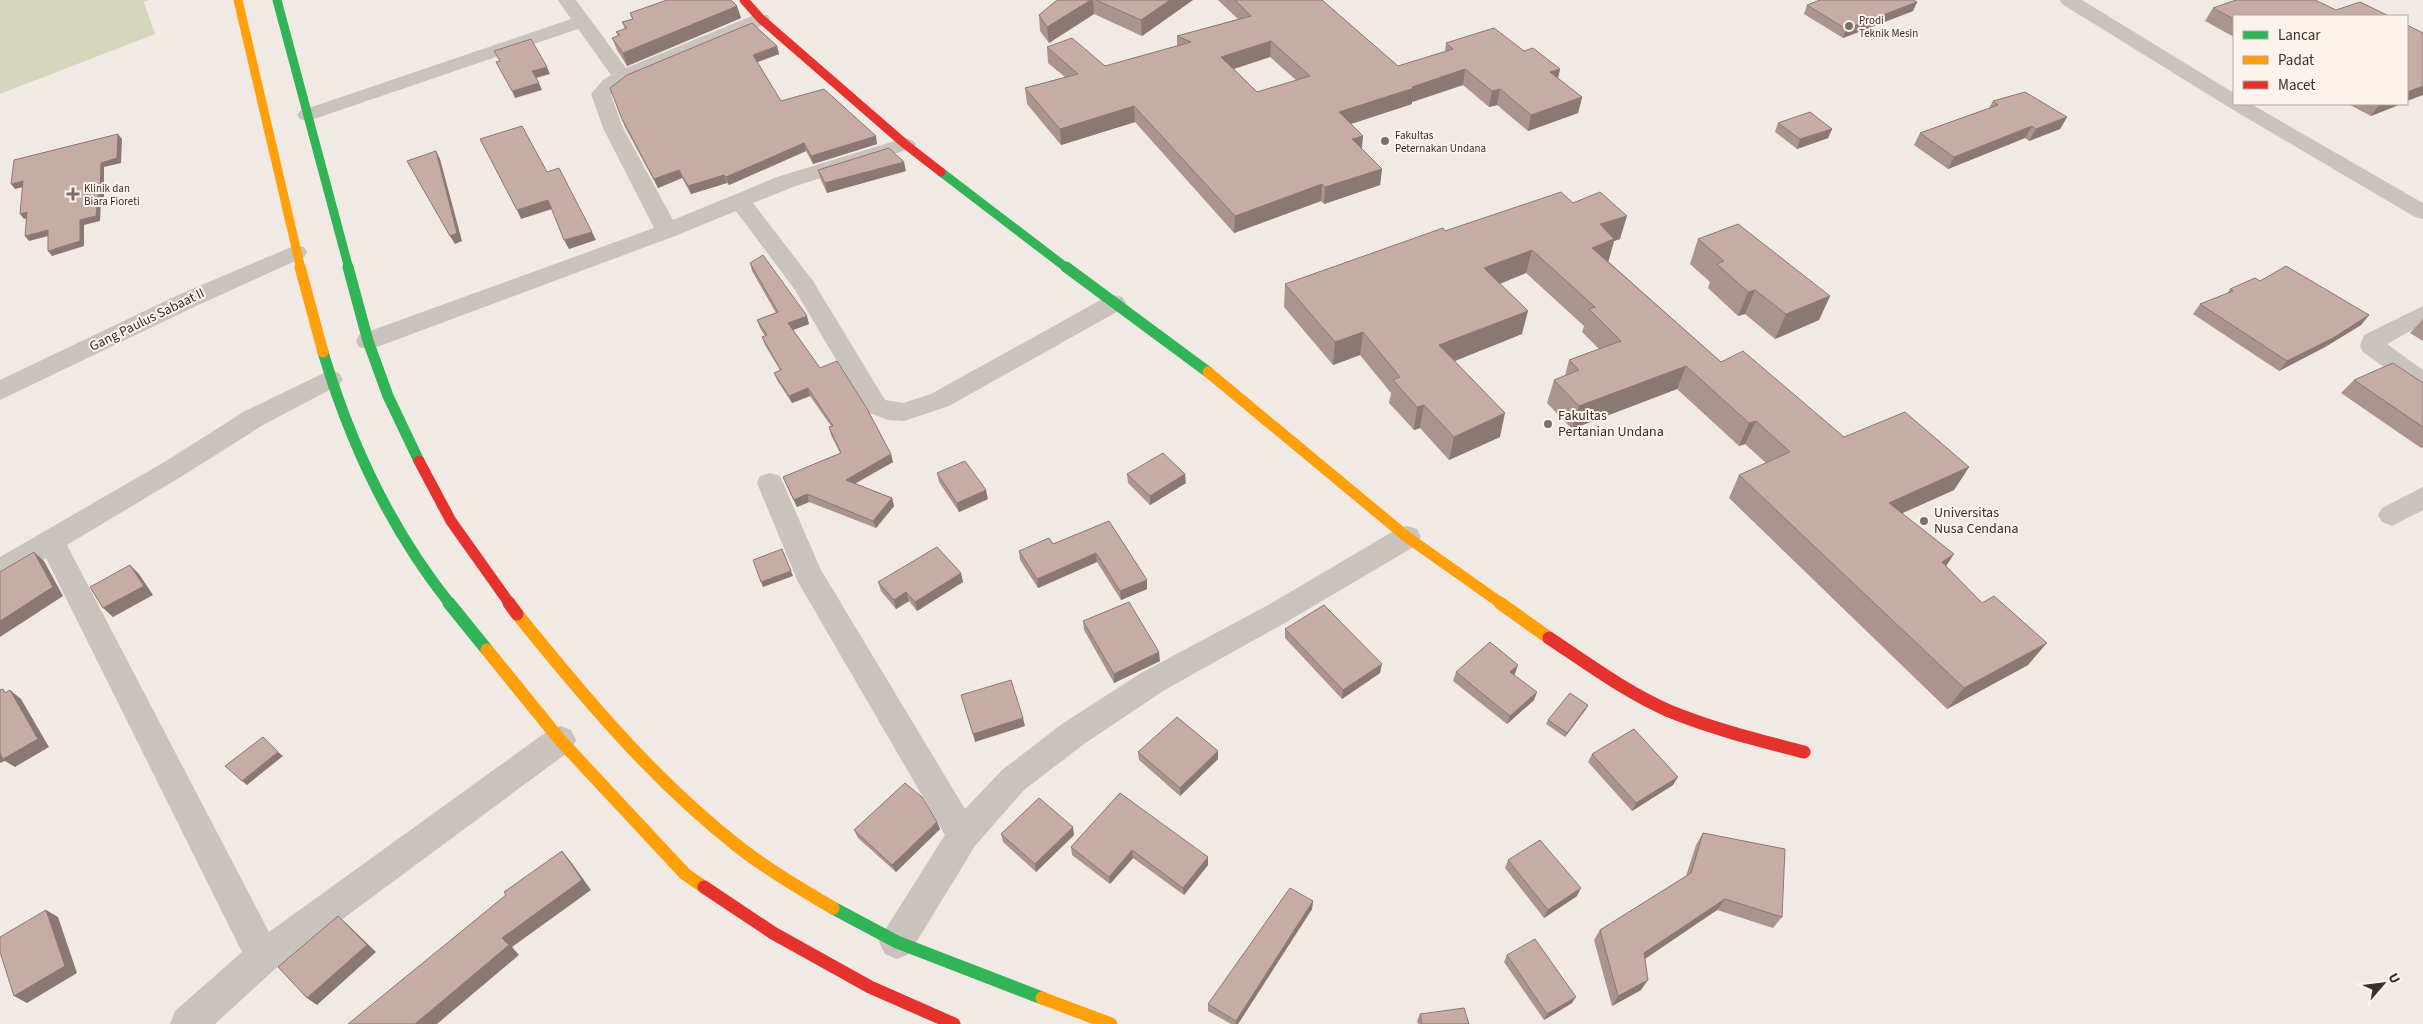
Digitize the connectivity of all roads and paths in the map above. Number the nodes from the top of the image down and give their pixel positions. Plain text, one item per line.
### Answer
1 (238, 0) edge
2 (277, 0) edge
3 (567, 0) edge
4 (744, 0) edge
5 (2069, 0) edge
6 (761, 19) junction
7 (582, 22) junction
8 (622, 77) junction
9 (2233, 101) edge
10 (2239, 105) edge
11 (307, 115) junction
12 (905, 144) junction
13 (740, 201) junction
14 (2423, 212) edge
15 (667, 231) junction
16 (296, 252) junction
17 (1114, 303) junction
18 (2423, 314) edge
19 (368, 341) junction
20 (330, 379) junction
21 (2423, 384) edge
22 (0, 391) edge
23 (770, 483) dead end
24 (2423, 497) edge
25 (2392, 514) dead end
26 (1407, 537) junction
27 (51, 540) junction
28 (0, 571) edge
29 (560, 740) junction
30 (1804, 752) dead end
31 (963, 835) junction
32 (897, 942) junction
33 (263, 957) junction
34 (188, 1024) edge
35 (954, 1024) edge
36 (1111, 1024) edge

1 - 16 main road
2 - 11 main road
3 - 7 street
4 - 6 main road
5 - 9 street
6 - 8 street
6 - 12 main road
7 - 8 street
7 - 11 street
8 - 15 street
10 - 14 street
11 - 19 main road
12 - 13 street
12 - 17 main road
13 - 15 street
13 - 17 street
15 - 19 street
16 - 20 main road
16 - 22 street, Gang Paulus Sabaat II
17 - 26 main road
18 - 21 street
19 - 32 main road
20 - 27 street
20 - 29 main road
23 - 31 street
24 - 25 street
26 - 30 main road
26 - 31 street
27 - 28 street
27 - 33 street
29 - 33 street
29 - 35 main road
31 - 32 street
32 - 36 main road
33 - 34 street

